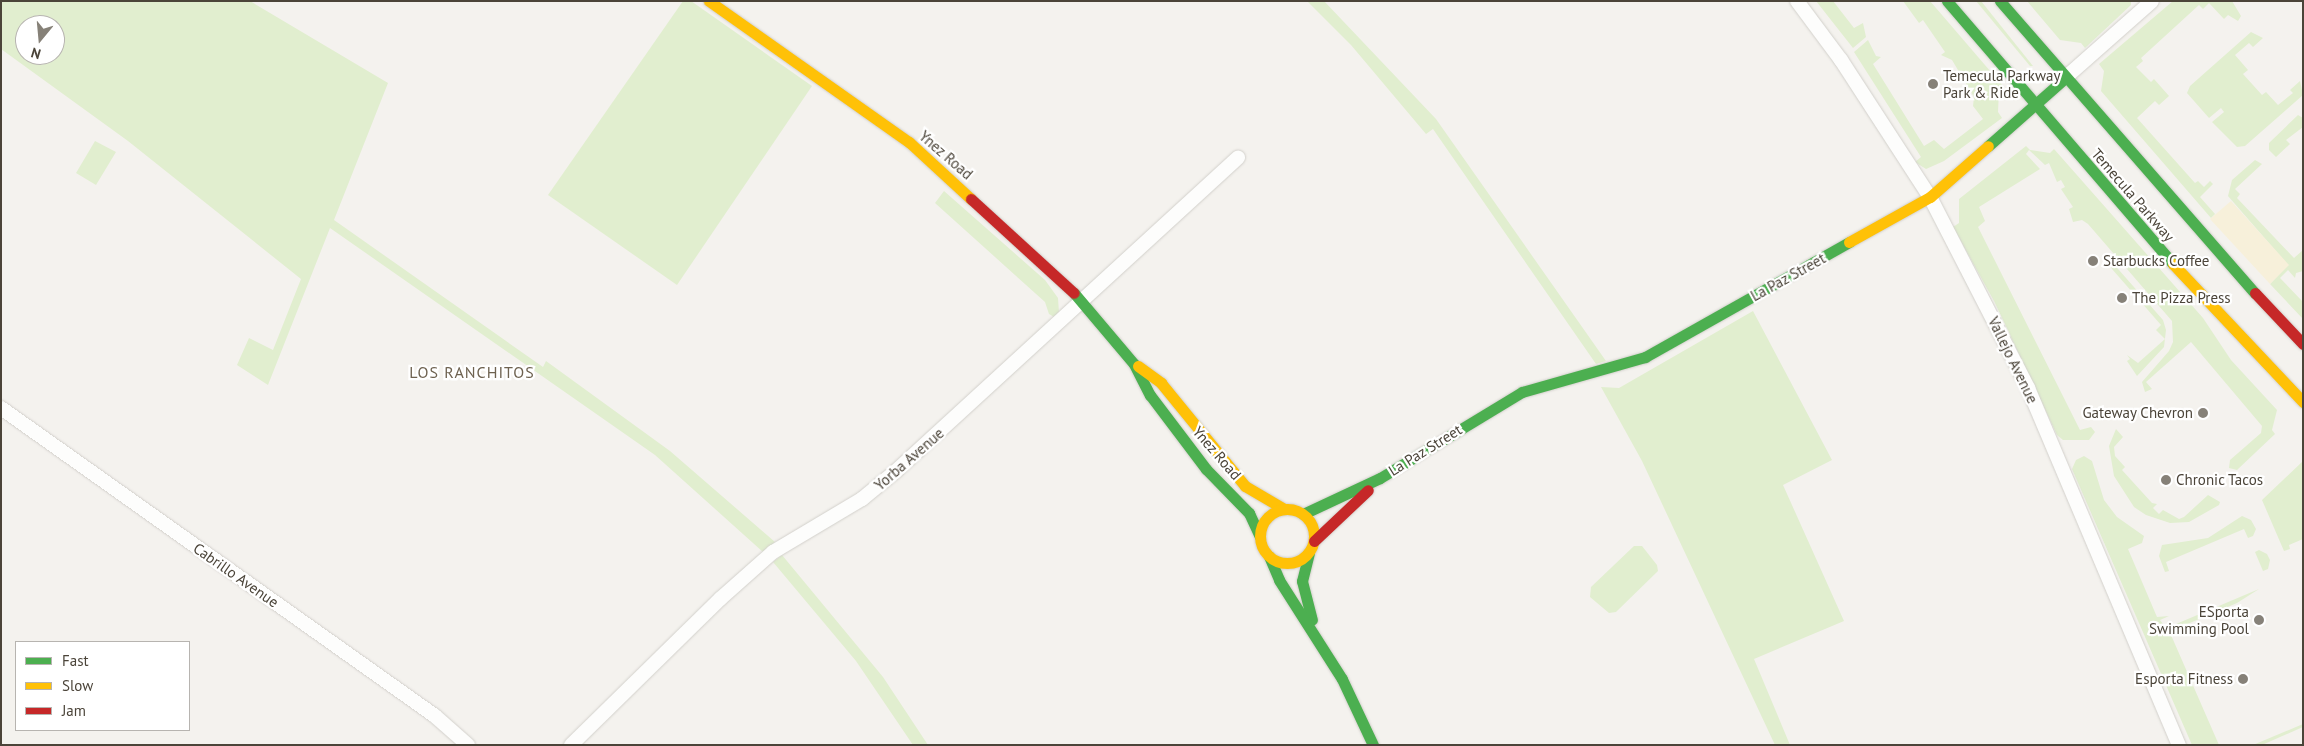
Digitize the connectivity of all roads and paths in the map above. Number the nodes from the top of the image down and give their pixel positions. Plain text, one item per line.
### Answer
1 (709, 1) edge
2 (1797, 1) edge
3 (1948, 1) edge
4 (2000, 1) edge
5 (2152, 1) edge
6 (2065, 78) junction
7 (2035, 105) junction
8 (1238, 158) dead end
9 (1930, 197) junction
10 (1083, 301) junction
11 (2303, 344) edge
12 (1134, 364) junction
13 (2303, 402) edge
14 (1, 408) edge
15 (1380, 478) junction
16 (1284, 509) junction
17 (1303, 514) junction
18 (1260, 537) junction
19 (1314, 541) junction
20 (1309, 553) junction
21 (1269, 556) junction
22 (1315, 632) junction
23 (468, 745) edge
24 (571, 745) edge
25 (1373, 745) edge
26 (2179, 745) edge

1 - 10 main road, Ynez Road
2 - 9 street, Vallejo Avenue
3 - 7 main road, Temecula Parkway
4 - 6 main road, Temecula Parkway
5 - 6 street, La Paz Street
6 - 7 main road, La Paz Street
6 - 11 main road, Temecula Parkway
7 - 9 main road, La Paz Street
7 - 13 main road, Temecula Parkway
8 - 10 street, Yorba Avenue
9 - 15 main road, La Paz Street
9 - 26 street, Vallejo Avenue
10 - 12 main road, Ynez Road
10 - 24 street, Yorba Avenue
12 - 16 main road, Ynez Road
12 - 18 main road, Ynez Road
14 - 23 street, Cabrillo Avenue
15 - 17 main road, La Paz Street
15 - 19 main road, La Paz Street
16 - 17 main road
16 - 18 main road
17 - 19 main road
18 - 21 main road
19 - 20 main road
20 - 21 main road
20 - 22 main road
21 - 22 main road
22 - 25 main road

